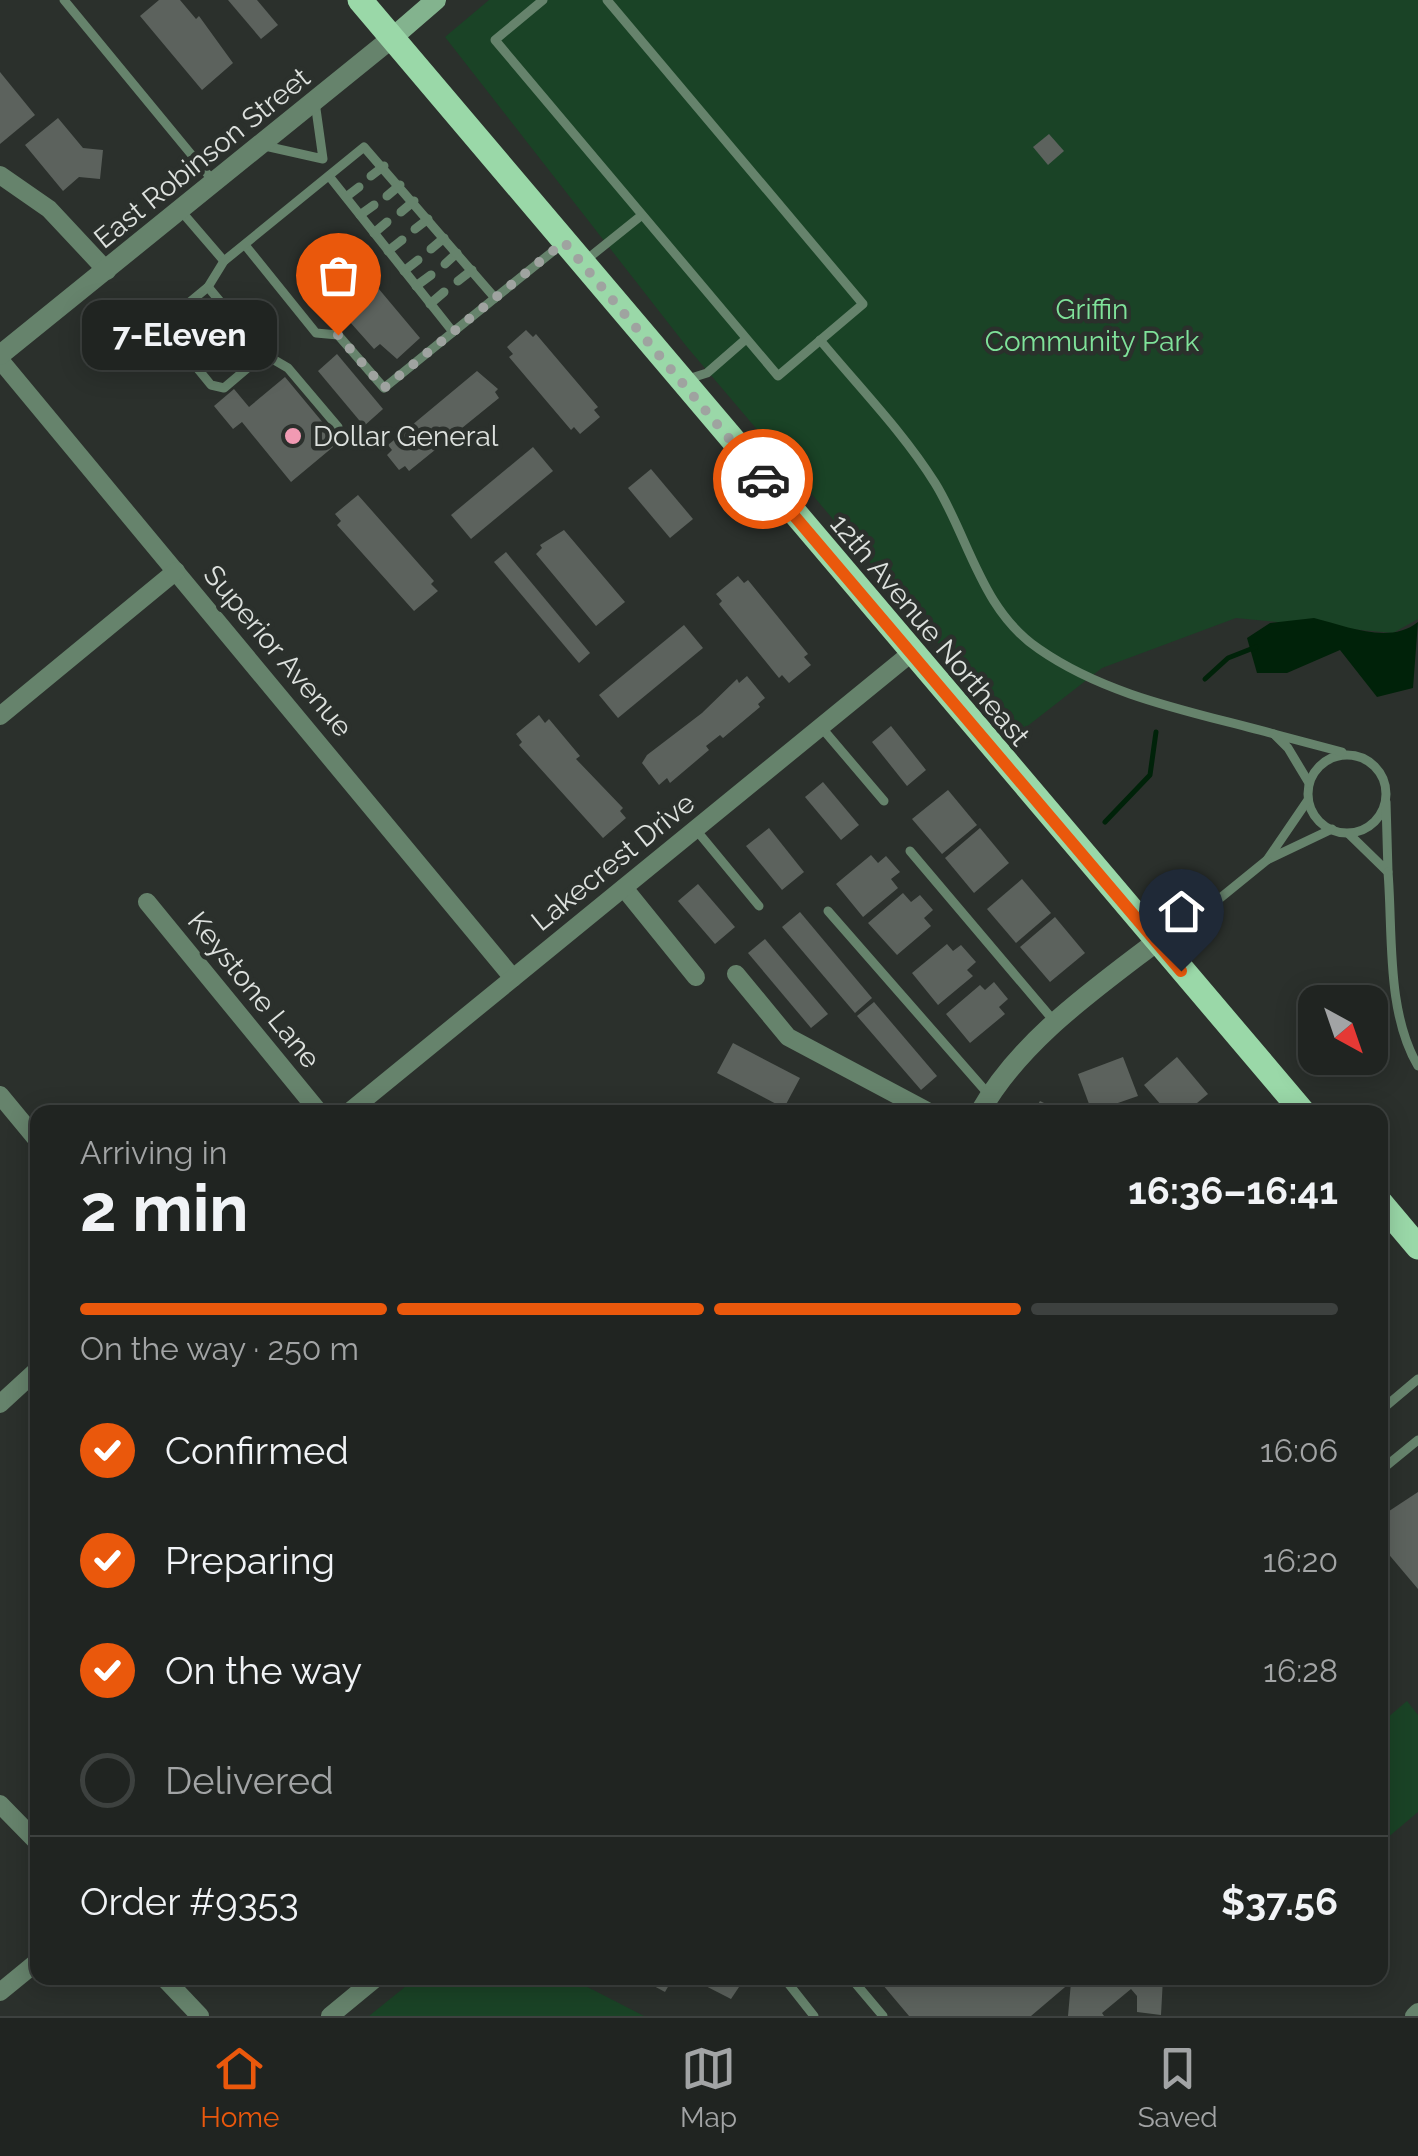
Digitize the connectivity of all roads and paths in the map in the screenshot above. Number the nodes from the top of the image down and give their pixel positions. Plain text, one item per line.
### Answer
1 (64, 0) edge
2 (360, 0) edge
3 (436, 0) edge
4 (544, 0) edge
5 (610, 1) edge
6 (392, 38) junction
7 (315, 102) junction
8 (262, 145) junction
9 (324, 159) junction
10 (384, 166) junction
11 (332, 174) junction
12 (0, 175) edge
13 (372, 176) dead end
14 (216, 184) junction
15 (400, 185) junction
16 (358, 187) dead end
17 (387, 196) dead end
18 (346, 197) junction
19 (414, 202) junction
20 (374, 206) dead end
21 (181, 212) junction
22 (401, 212) dead end
23 (642, 215) junction
24 (360, 216) junction
25 (428, 218) junction
26 (388, 222) dead end
27 (415, 229) dead end
28 (374, 232) junction
29 (444, 238) junction
30 (402, 240) dead end
31 (564, 242) junction
32 (245, 245) junction
33 (431, 249) dead end
34 (388, 250) junction
35 (457, 253) junction
36 (418, 260) dead end
37 (224, 262) junction
38 (444, 264) dead end
39 (582, 264) junction
40 (472, 270) junction
41 (106, 271) junction
42 (404, 271) junction
43 (430, 275) dead end
44 (458, 281) dead end
45 (416, 286) junction
46 (208, 287) junction
47 (444, 292) dead end
48 (496, 298) junction
49 (430, 304) junction
50 (452, 332) junction
51 (746, 339) junction
52 (820, 340) junction
53 (264, 354) junction
54 (0, 357) edge
55 (681, 381) junction
56 (338, 428) dead end
57 (176, 571) junction
58 (910, 654) junction
59 (0, 716) edge
60 (821, 727) junction
61 (1274, 734) junction
62 (1360, 757) junction
63 (1309, 783) junction
64 (1386, 796) junction
65 (1308, 800) junction
66 (884, 801) dead end
67 (1332, 829) junction
68 (698, 830) junction
69 (1347, 832) junction
70 (910, 851) dead end
71 (1268, 860) junction
72 (1388, 872) junction
73 (624, 888) junction
74 (146, 902) dead end
75 (760, 906) dead end
76 (828, 911) dead end
77 (1156, 942) junction
78 (736, 974) dead end
79 (513, 978) junction
80 (696, 978) dead end
81 (1056, 1024) junction
82 (1418, 1066) edge
83 (0, 1095) edge
84 (985, 1104) edge
85 (313, 1105) edge
86 (358, 1105) edge
87 (916, 1105) edge
88 (1297, 1105) edge
89 (30, 1131) edge
90 (1388, 1211) edge
91 (1418, 1247) edge
92 (30, 1376) edge
93 (1418, 1379) edge
94 (0, 1404) edge
95 (1388, 1404) edge
96 (1418, 1440) edge
97 (1388, 1464) edge
98 (0, 1804) edge
99 (30, 1836) edge
100 (30, 1968) edge
101 (171, 1985) edge
102 (368, 1985) edge
103 (790, 1985) edge
104 (857, 1985) edge
105 (0, 1992) edge
106 (200, 2016) edge
107 (330, 2016) edge
108 (814, 2016) edge
109 (883, 2016) edge

1 - 14 lane
2 - 6 main road, 12th Avenue Northeast
3 - 6 main road, East Robinson Street
4 - 23 lane
5 - 52 lane
6 - 7 street, East Robinson Street
6 - 31 main road, 12th Avenue Northeast
7 - 8 street, East Robinson Street
7 - 9 lane
8 - 9 lane
8 - 14 street, East Robinson Street
9 - 11 lane
10 - 11 lane
10 - 13 lane
10 - 15 lane
11 - 18 lane
11 - 32 lane
12 - 41 street
14 - 21 street, East Robinson Street
15 - 17 lane
15 - 19 lane
16 - 18 lane
18 - 24 lane
19 - 22 lane
19 - 25 lane
20 - 24 lane
21 - 37 lane
21 - 41 street, East Robinson Street
23 - 39 lane
23 - 51 lane
24 - 28 lane
25 - 27 lane
25 - 29 lane
26 - 28 lane
28 - 34 lane
29 - 33 lane
29 - 35 lane
30 - 34 lane
31 - 39 main road, 12th Avenue Northeast
31 - 48 lane
32 - 37 lane
32 - 50 lane
34 - 42 lane
35 - 38 lane
35 - 40 lane
36 - 42 lane
37 - 46 lane
39 - 55 main road, 12th Avenue Northeast
40 - 44 lane
40 - 48 lane
41 - 54 street, East Robinson Street
42 - 45 lane
43 - 45 lane
45 - 49 lane
46 - 53 lane
46 - 53 lane
47 - 49 lane
48 - 50 lane
49 - 50 lane
51 - 52 lane
51 - 55 lane
52 - 61 lane
53 - 56 lane
54 - 57 street, Superior Avenue
55 - 58 main road, 12th Avenue Northeast
57 - 59 street
57 - 79 street, Superior Avenue
58 - 60 street, Lakecrest Drive
58 - 77 main road, 12th Avenue Northeast
60 - 66 lane
60 - 68 street, Lakecrest Drive
61 - 62 lane
61 - 63 lane
62 - 63 lane
62 - 64 lane
63 - 65 lane
64 - 69 lane
64 - 72 lane
65 - 67 lane
65 - 71 lane
67 - 69 lane
67 - 71 lane
68 - 73 street, Lakecrest Drive
68 - 75 lane
69 - 72 lane
70 - 81 lane
71 - 77 lane
72 - 82 lane
73 - 79 street, Lakecrest Drive
73 - 80 street
74 - 85 street, Keystone Lane
76 - 84 lane
77 - 81 street
77 - 88 main road, 12th Avenue Northeast
78 - 87 street
79 - 86 street, Lakecrest Drive
81 - 84 street
83 - 89 street
90 - 91 main road
92 - 94 street
93 - 95 lane
96 - 97 lane
98 - 99 street
100 - 105 street
101 - 106 street
102 - 107 street
103 - 108 lane
104 - 109 lane

